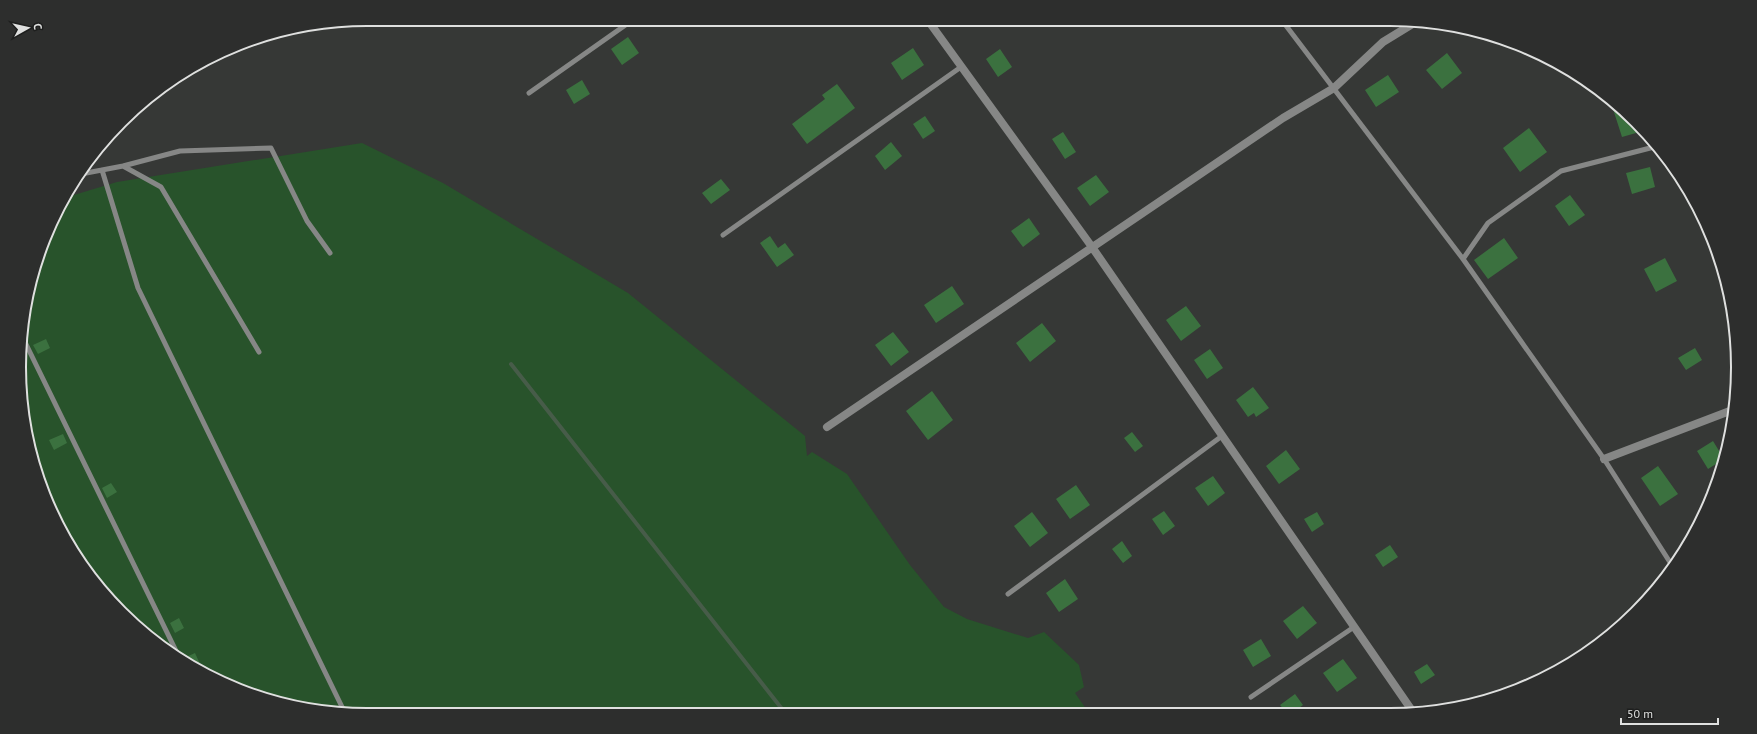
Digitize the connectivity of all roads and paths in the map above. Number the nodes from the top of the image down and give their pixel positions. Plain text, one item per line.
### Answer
1 (624, 26) edge
2 (932, 26) edge
3 (1286, 26) edge
4 (1408, 27) edge
5 (961, 67) junction
6 (1334, 88) junction
7 (529, 93) dead end
8 (1651, 148) edge
9 (122, 166) junction
10 (102, 170) junction
11 (86, 173) edge
12 (723, 235) dead end
13 (1092, 247) junction
14 (330, 253) dead end
15 (1463, 258) junction
16 (27, 346) edge
17 (259, 352) dead end
18 (1728, 412) edge
19 (827, 427) dead end
20 (1222, 436) junction
21 (1604, 459) junction
22 (1670, 562) edge
23 (1008, 594) dead end
24 (1354, 627) junction
25 (175, 649) edge
26 (1251, 697) dead end
27 (342, 707) edge
28 (1410, 707) edge

1 - 7 lane
2 - 5 street
3 - 6 lane
4 - 6 street
5 - 12 lane
5 - 13 street
6 - 13 street
6 - 15 lane
8 - 15 lane
9 - 10 lane
9 - 14 lane
9 - 17 lane
10 - 11 lane
10 - 27 lane
13 - 19 street
13 - 20 street
15 - 21 lane
16 - 25 lane
18 - 21 street
20 - 23 lane
20 - 24 street
21 - 22 lane
24 - 26 lane
24 - 28 street

